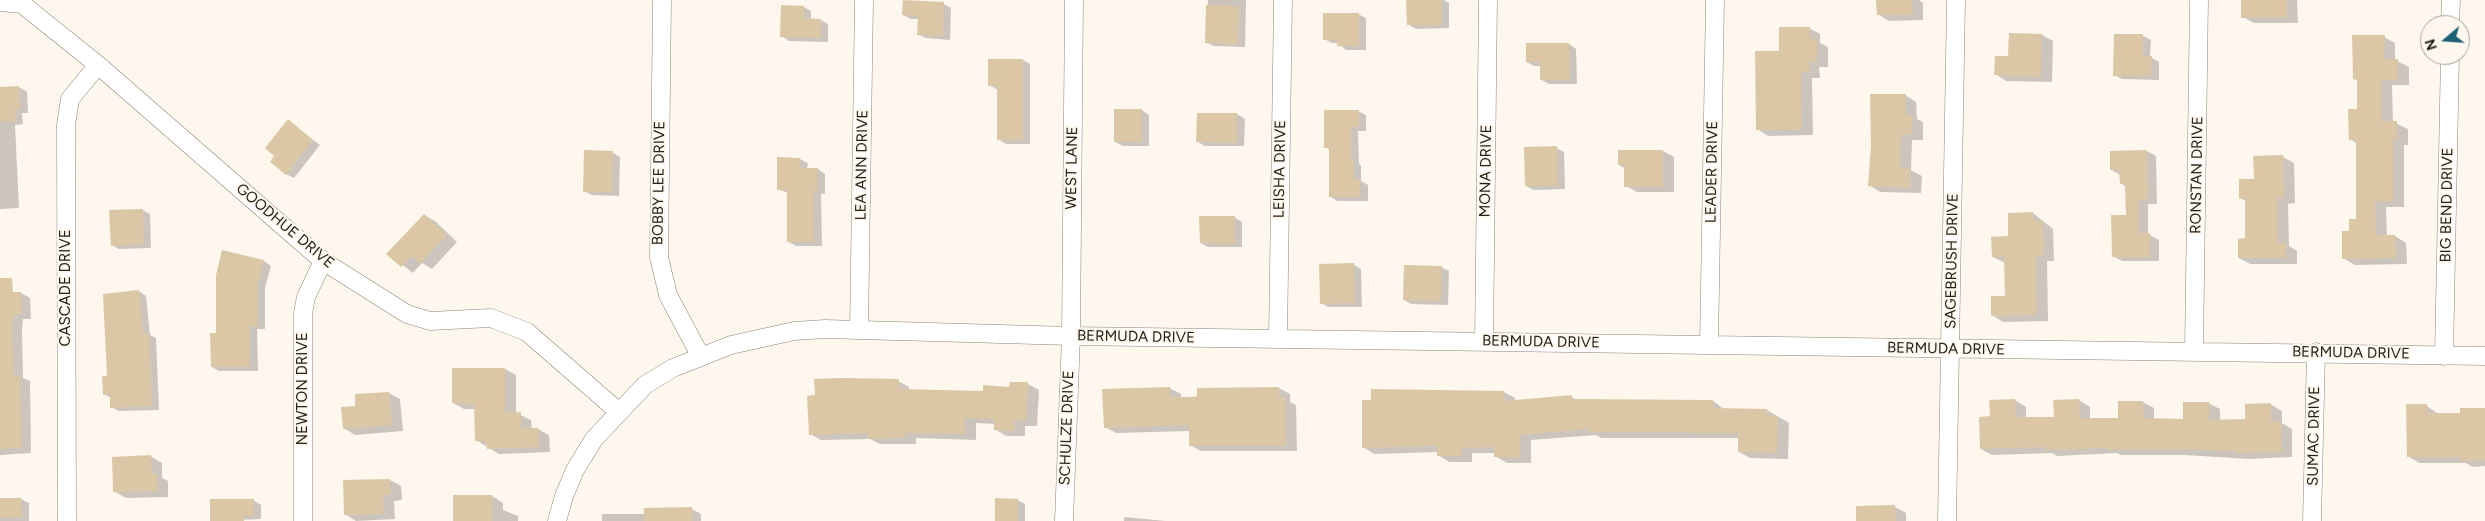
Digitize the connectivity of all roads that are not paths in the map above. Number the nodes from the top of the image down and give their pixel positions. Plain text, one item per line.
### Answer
1 (662, 0) edge
2 (864, 0) edge
3 (1074, 0) edge
4 (1282, 0) edge
5 (1488, 0) edge
6 (1715, 0) edge
7 (1956, 0) edge
8 (2199, 0) edge
9 (2450, 0) edge
10 (0, 2) edge
11 (2450, 15) edge
12 (98, 65) junction
13 (2450, 65) edge
14 (323, 261) junction
15 (859, 330) junction
16 (1070, 336) junction
17 (1278, 338) junction
18 (1484, 342) junction
19 (1709, 345) junction
20 (1950, 349) junction
21 (2194, 350) junction
22 (2316, 352) junction
23 (2444, 356) junction
24 (2485, 356) edge
25 (701, 357) junction
26 (619, 412) junction
27 (67, 521) edge
28 (303, 521) edge
29 (557, 521) edge
30 (1064, 521) edge
31 (1947, 521) edge
32 (2312, 521) edge

1 - 25 street, BOBBY LEE DRIVE
2 - 15 street, LEA ANN DRIVE
3 - 16 street, WEST LANE
4 - 17 street, LEISHA DRIVE
5 - 18 street, MONA DRIVE
6 - 19 street, LEADER DRIVE
7 - 20 street, SAGEBRUSH DRIVE
8 - 21 street, RONSTAN DRIVE
9 - 11 street
10 - 12 street, GOODHUE DRIVE
12 - 14 street, GOODHUE DRIVE
12 - 27 street, CASCADE DRIVE
13 - 23 street, BIG BEND DRIVE
14 - 26 street, GOODHUE DRIVE
14 - 28 street, NEWTON DRIVE
15 - 16 street, BERMUDA DRIVE
15 - 25 street, BERMUDA DRIVE
16 - 17 street, BERMUDA DRIVE
16 - 30 street, SCHULZE DRIVE
17 - 18 street, BERMUDA DRIVE
18 - 19 street, BERMUDA DRIVE
19 - 20 street, BERMUDA DRIVE
20 - 21 street, BERMUDA DRIVE
20 - 31 street, SAGEBRUSH DRIVE
21 - 22 street, BERMUDA DRIVE
22 - 23 street, BERMUDA DRIVE
22 - 32 street, SUMAC DRIVE
23 - 24 street, BERMUDA DRIVE
25 - 26 street, BERMUDA DRIVE
26 - 29 street, BERMUDA DRIVE

